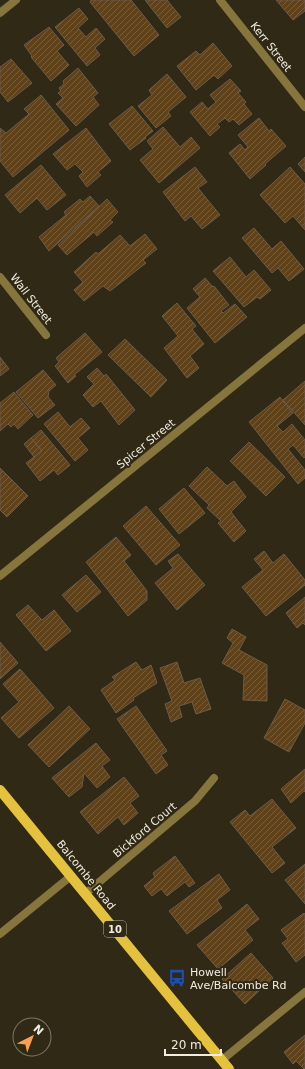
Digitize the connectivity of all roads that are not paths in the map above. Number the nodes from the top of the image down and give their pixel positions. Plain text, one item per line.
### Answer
1 (16, 0) edge
2 (220, 0) edge
3 (0, 13) edge
4 (305, 107) edge
5 (0, 277) edge
6 (305, 328) edge
7 (46, 335) dead end
8 (0, 576) edge
9 (214, 778) dead end
10 (0, 790) edge
11 (71, 876) junction
12 (85, 894) junction
13 (0, 934) edge
14 (305, 992) edge
15 (222, 1060) junction
16 (229, 1069) edge

1 - 3 street
2 - 4 street, Kerr Street
5 - 7 street, Wall Street
6 - 8 street, Spicer Street
9 - 12 street, Bickford Court
10 - 11 main road, Balcombe Road / 10
11 - 12 main road, Balcombe Road / 10
11 - 13 street
12 - 15 main road, Balcombe Road / 10
14 - 15 street
15 - 16 main road, Balcombe Road / 10

